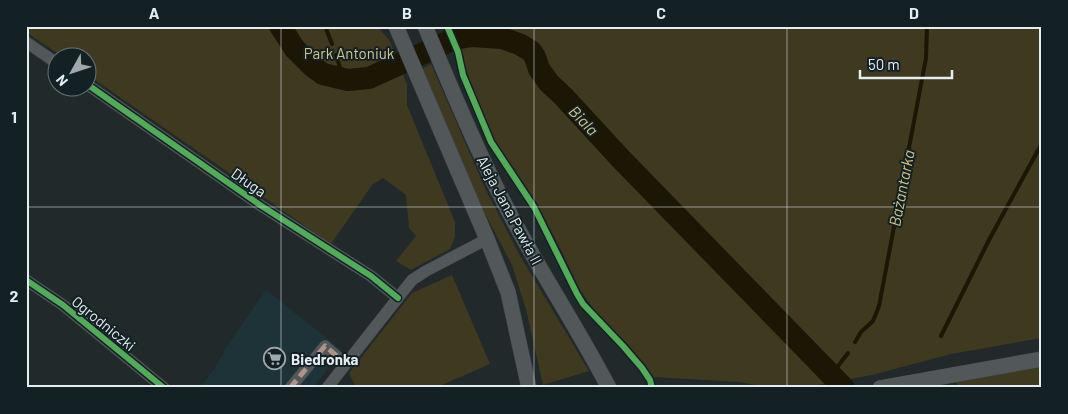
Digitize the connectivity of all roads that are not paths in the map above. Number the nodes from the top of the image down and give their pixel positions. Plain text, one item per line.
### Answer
1 (396, 26) edge
2 (426, 29) edge
3 (26, 42) edge
4 (48, 57) edge
5 (98, 92) edge
6 (487, 239) junction
7 (26, 280) edge
8 (398, 298) junction
9 (1042, 360) edge
10 (346, 364) junction
11 (950, 382) edge
12 (164, 388) edge
13 (290, 388) edge
14 (327, 388) edge
15 (529, 388) edge
16 (609, 388) edge
17 (880, 388) edge

1 - 6 main road, Aleja Jana Pawła II
2 - 16 main road, Aleja Jana Pawła II
3 - 4 street
5 - 8 street, Długa
6 - 8 street
6 - 15 main road, Aleja Jana Pawła II
7 - 12 street, Ogrodniczki
8 - 10 street
9 - 11 main road
10 - 13 street
10 - 14 street
11 - 17 main road

